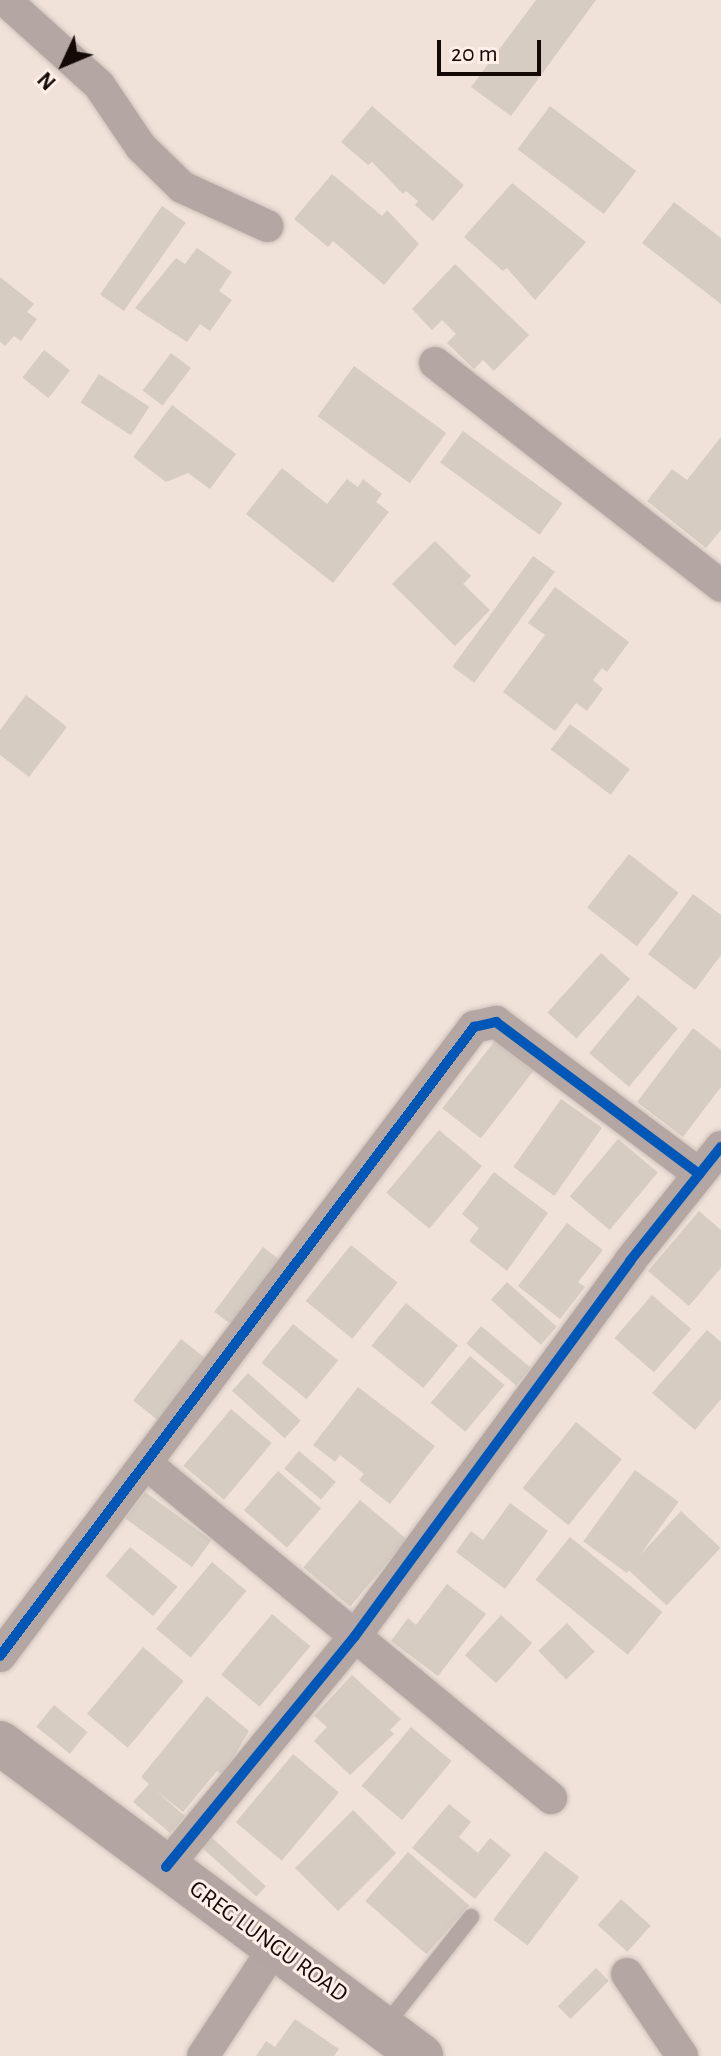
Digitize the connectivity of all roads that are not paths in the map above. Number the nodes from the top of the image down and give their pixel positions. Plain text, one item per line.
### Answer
1 (5, 0) edge
2 (267, 226) dead end
3 (435, 363) dead end
4 (721, 586) edge
5 (721, 1147) edge
6 (699, 1174) junction
7 (148, 1465) junction
8 (355, 1636) junction
9 (0, 1656) edge
10 (0, 1743) edge
11 (551, 1798) dead end
12 (166, 1867) junction
13 (471, 1917) dead end
14 (275, 1947) junction
15 (627, 1974) dead end
16 (384, 2028) junction
17 (203, 2056) edge
18 (421, 2056) edge
19 (682, 2056) edge

1 - 2 street
3 - 4 street
5 - 6 street
6 - 7 street
6 - 8 street
7 - 8 street
7 - 9 street
8 - 11 street
8 - 12 street
10 - 12 street, GREG LUNGU ROAD
12 - 14 street, GREG LUNGU ROAD
13 - 16 lane
14 - 16 street, GREG LUNGU ROAD
14 - 17 street
15 - 19 street
16 - 18 street, GREG LUNGU ROAD

